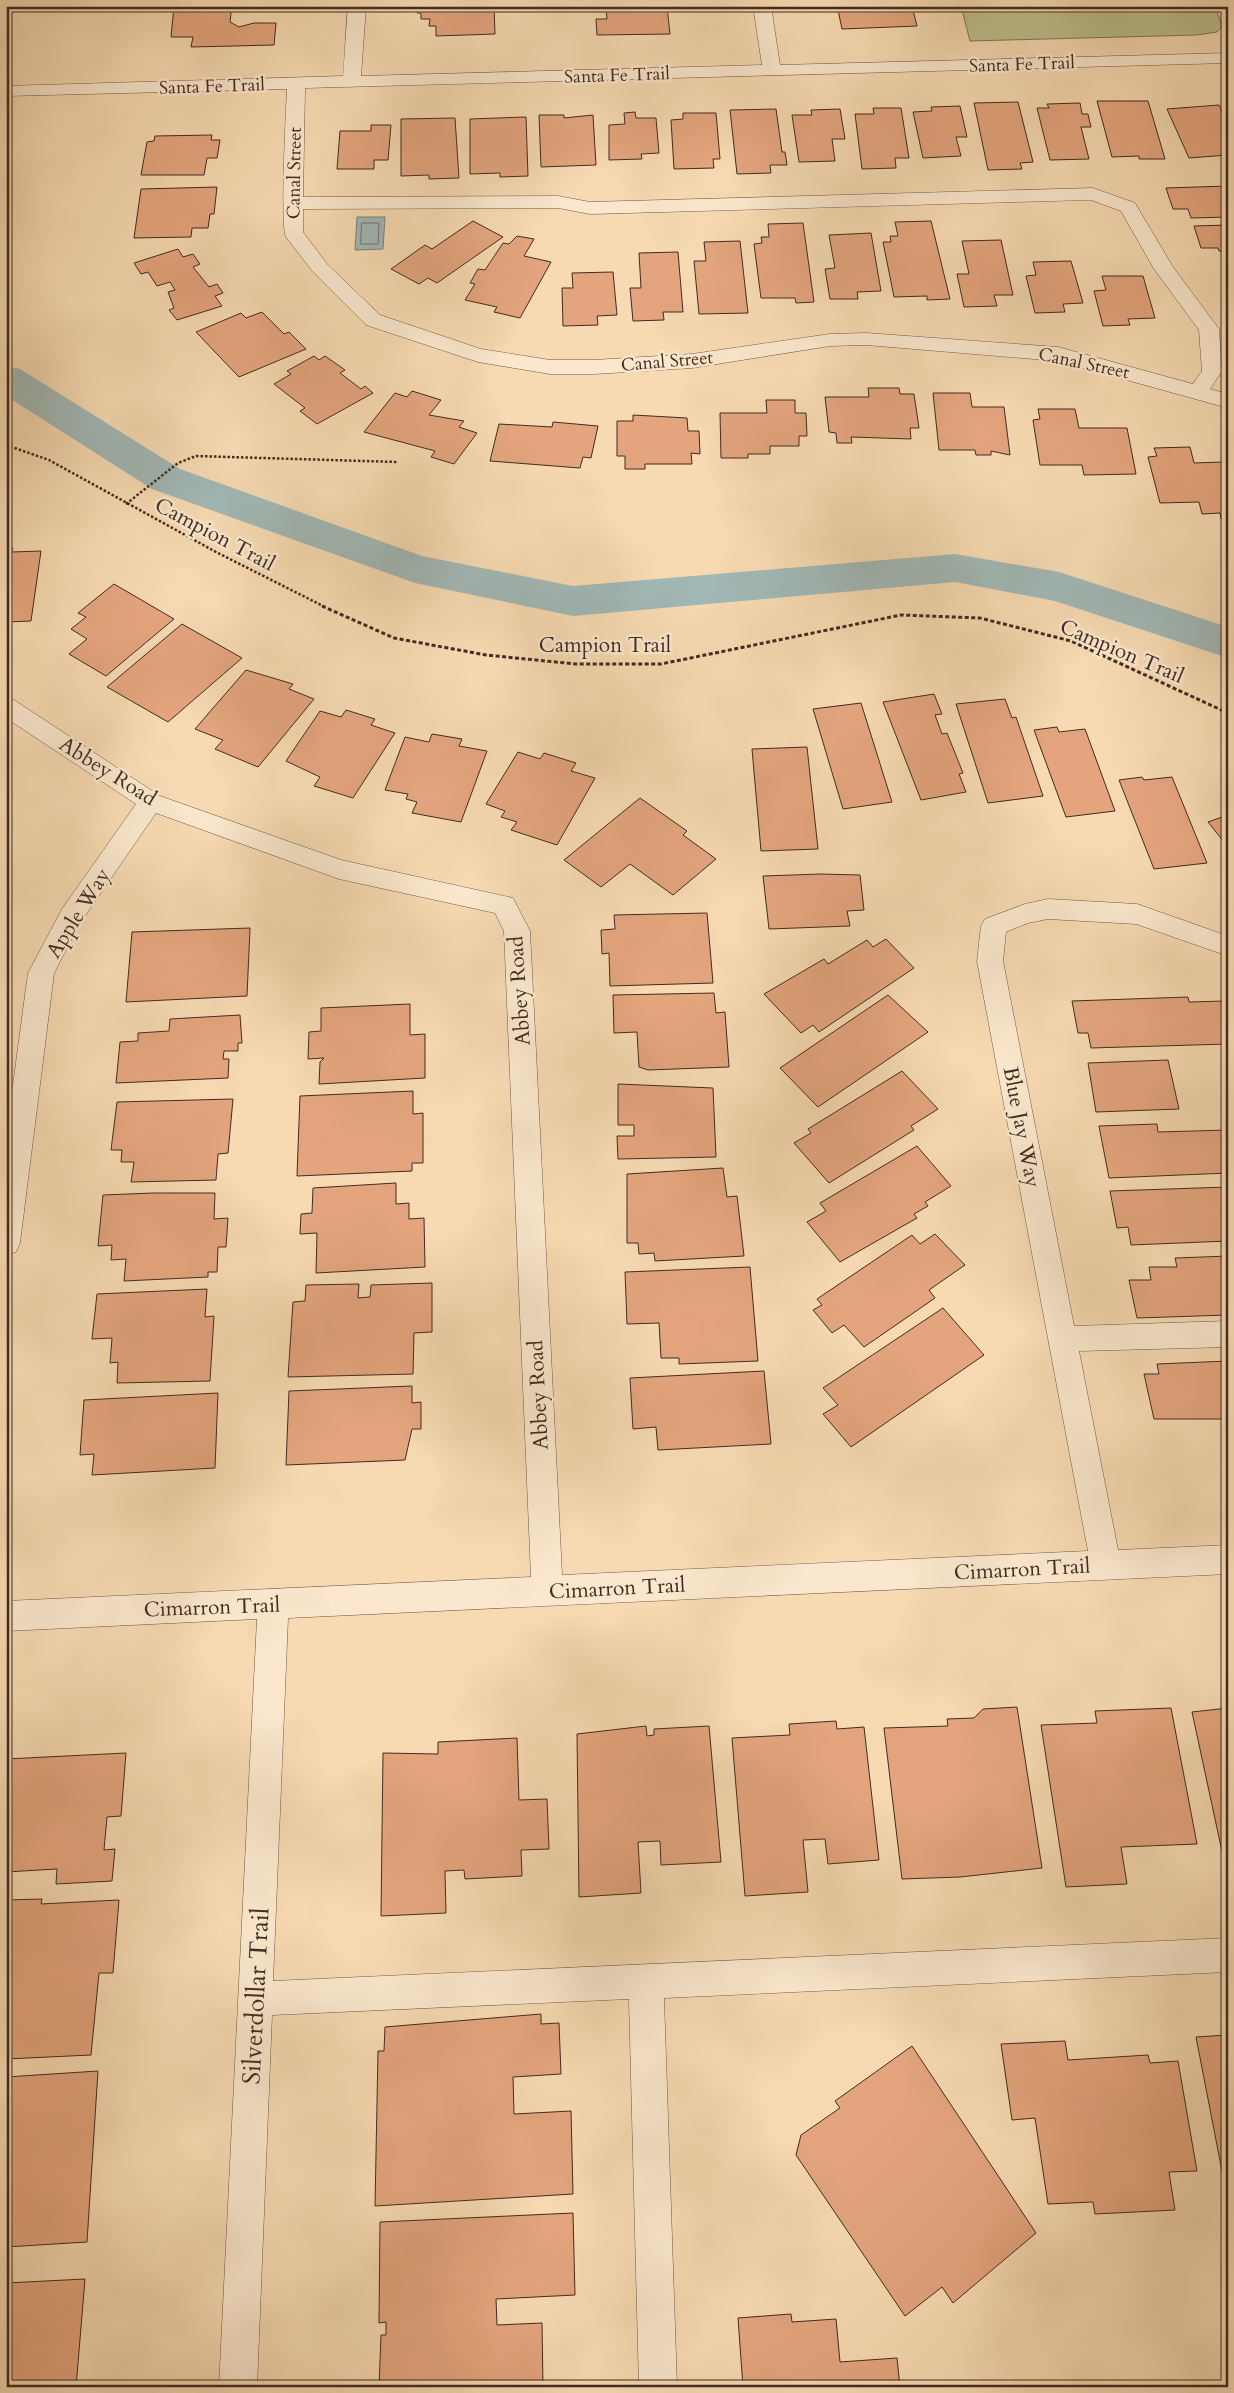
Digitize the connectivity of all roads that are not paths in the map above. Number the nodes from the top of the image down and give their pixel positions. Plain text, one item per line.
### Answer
1 (357, 6) edge
2 (762, 6) edge
3 (1228, 58) edge
4 (772, 71) junction
5 (352, 82) junction
6 (296, 84) junction
7 (6, 91) edge
8 (294, 203) junction
9 (1198, 392) junction
10 (1228, 401) edge
11 (6, 706) edge
12 (151, 802) junction
13 (1228, 946) edge
14 (6, 1243) edge
15 (1228, 1334) edge
16 (1062, 1339) junction
17 (1228, 1560) edge
18 (1106, 1565) junction
19 (546, 1592) junction
20 (272, 1604) junction
21 (6, 1616) edge
22 (1228, 1955) edge
23 (646, 1982) junction
24 (255, 1999) junction
25 (238, 2387) edge
26 (658, 2387) edge

1 - 5 street
2 - 4 street
3 - 4 street, Santa Fe Trail
4 - 5 street, Santa Fe Trail
5 - 6 street, Santa Fe Trail
6 - 7 street, Santa Fe Trail
6 - 8 street, Canal Street
8 - 9 street, Canal Street
8 - 9 street
9 - 10 street, Canal Street
11 - 12 street, Abbey Road
12 - 14 street, Apple Way
12 - 19 street, Abbey Road
13 - 16 street, Blue Jay Way
15 - 16 street
16 - 18 street, Blue Jay Way
17 - 18 street, Cimarron Trail
18 - 19 street, Cimarron Trail
19 - 20 street, Cimarron Trail
20 - 21 street, Cimarron Trail
20 - 24 street, Silverdollar Trail
22 - 23 street
23 - 24 street
23 - 26 street
24 - 25 street, Silverdollar Trail

